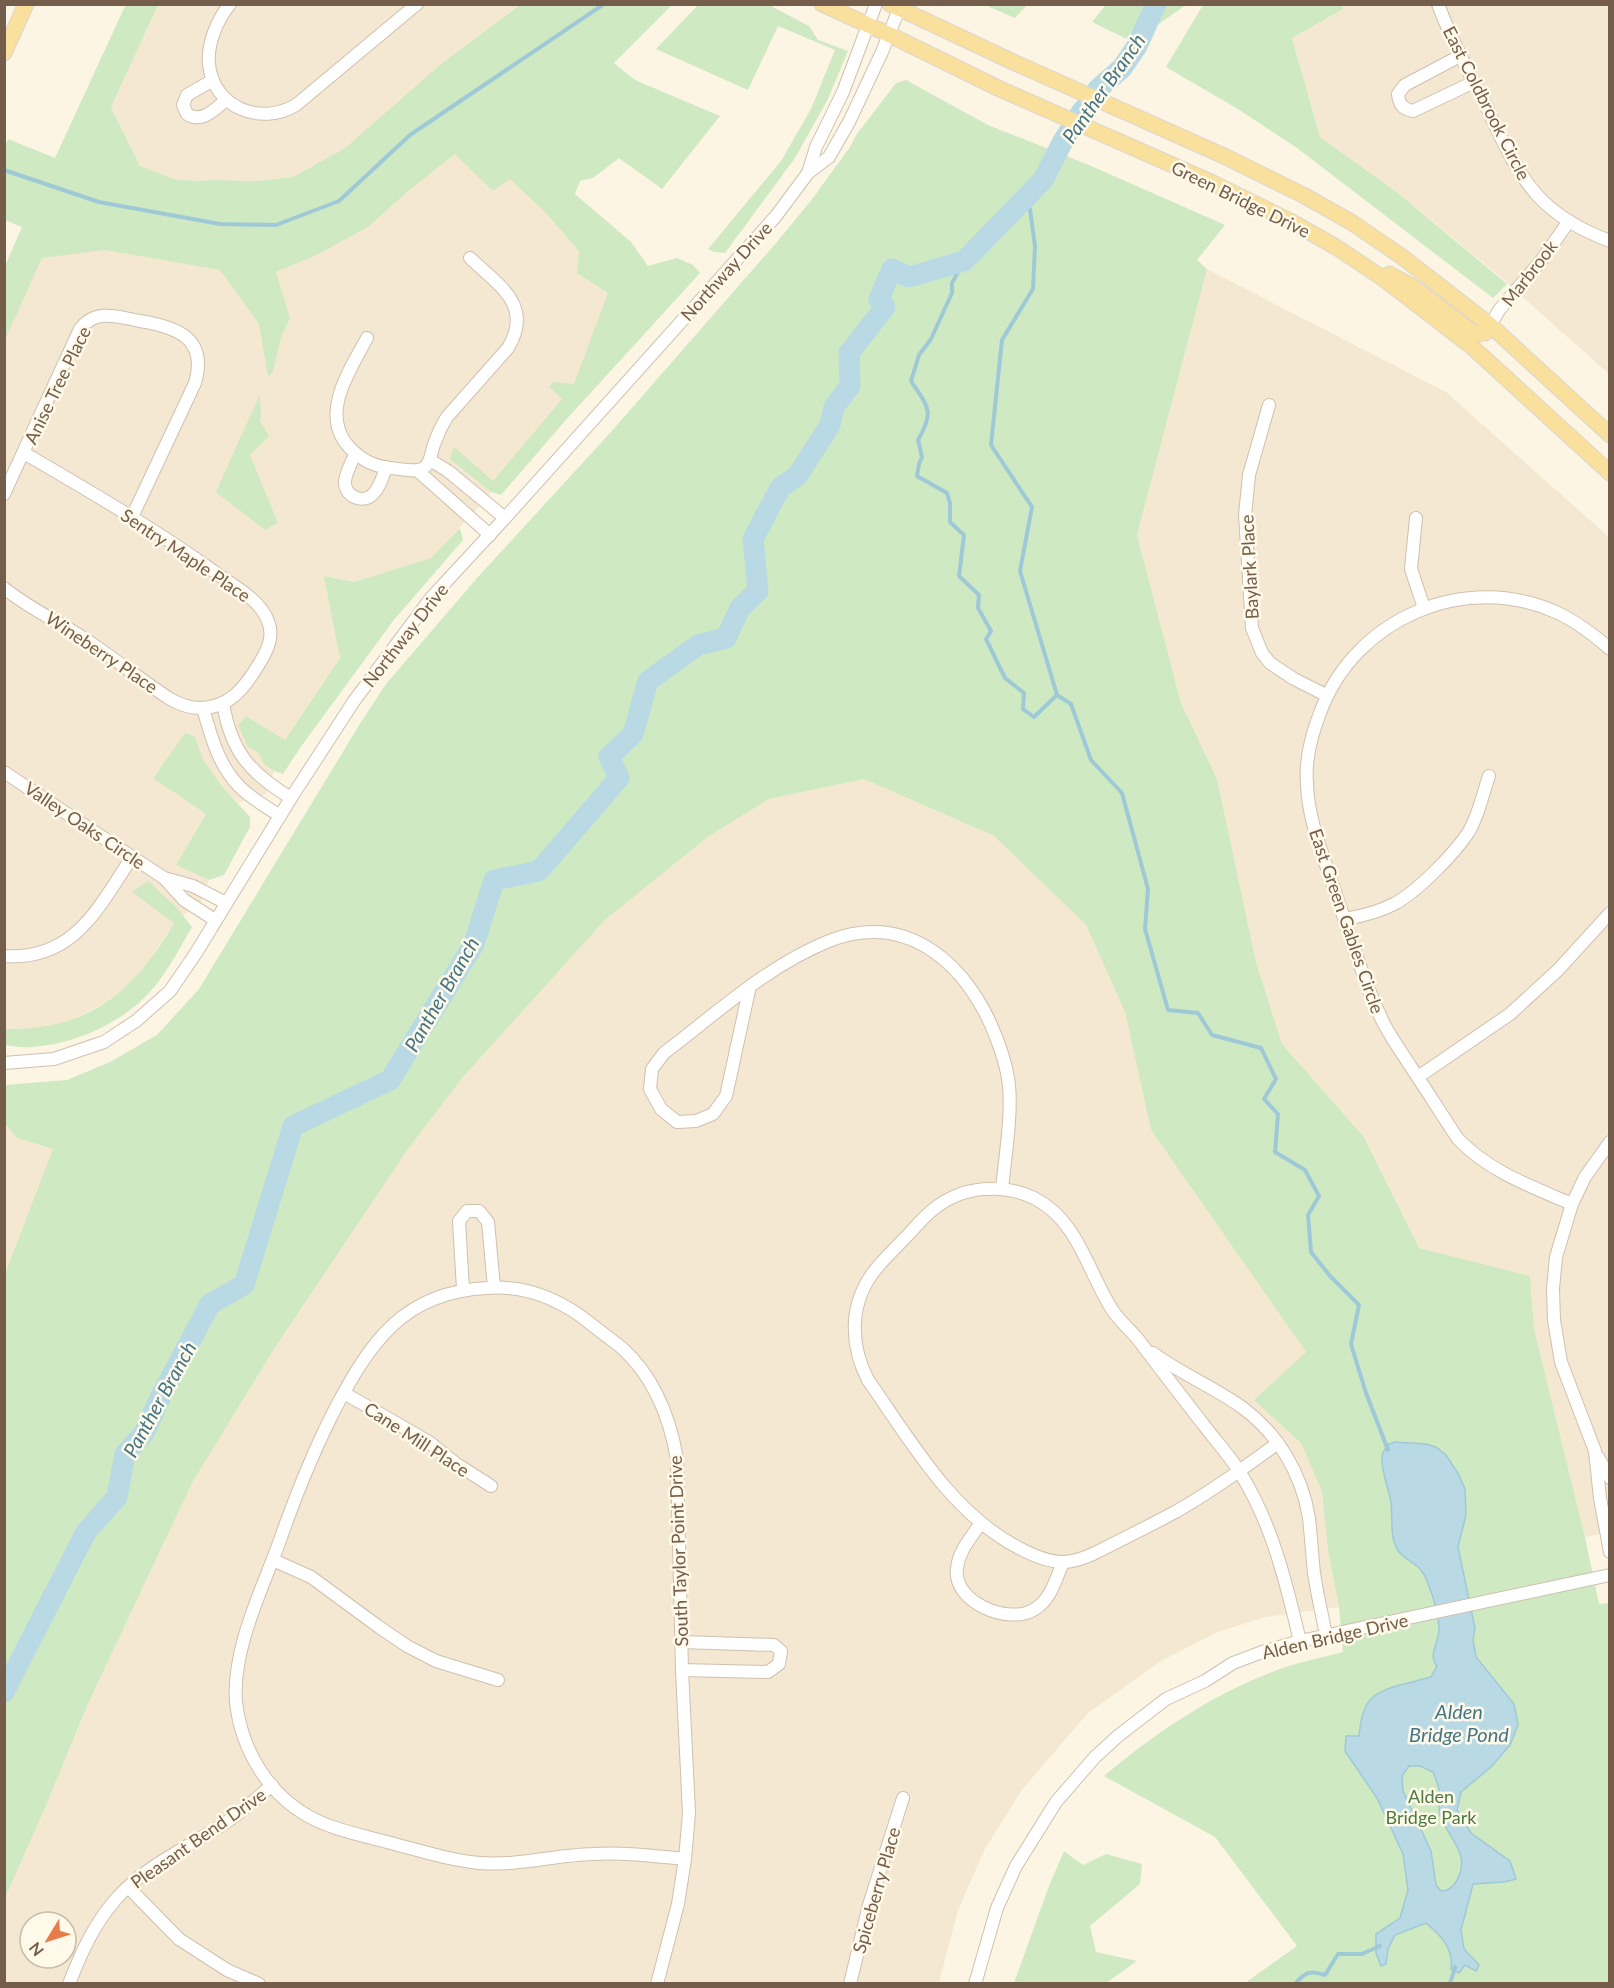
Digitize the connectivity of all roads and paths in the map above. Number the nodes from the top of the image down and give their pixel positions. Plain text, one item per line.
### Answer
1 (26, 4) edge
2 (230, 4) edge
3 (417, 4) edge
4 (822, 4) edge
5 (876, 4) edge
6 (1438, 4) edge
7 (894, 7) edge
8 (868, 25) junction
9 (888, 34) junction
10 (4, 53) edge
11 (1460, 56) junction
12 (213, 80) junction
13 (1474, 82) junction
14 (226, 100) junction
15 (808, 173) junction
16 (1569, 221) junction
17 (1610, 241) edge
18 (1336, 247) junction
19 (470, 258) dead end
20 (1490, 325) junction
21 (367, 338) dead end
22 (1269, 405) dead end
23 (1610, 435) edge
24 (24, 453) junction
25 (355, 454) junction
26 (430, 460) junction
27 (386, 467) junction
28 (418, 471) junction
29 (1610, 473) edge
30 (4, 494) edge
31 (132, 517) junction
32 (505, 518) junction
33 (1416, 518) dead end
34 (490, 535) junction
35 (4, 588) edge
36 (1424, 608) junction
37 (1610, 649) edge
38 (1326, 695) junction
39 (223, 704) junction
40 (203, 708) junction
41 (4, 772) edge
42 (1489, 776) dead end
43 (291, 798) junction
44 (280, 816) junction
45 (132, 857) junction
46 (164, 878) junction
47 (226, 903) junction
48 (1610, 913) edge
49 (1345, 920) junction
50 (216, 921) junction
51 (4, 956) edge
52 (750, 987) junction
53 (4, 1063) edge
54 (1418, 1077) junction
55 (1610, 1142) edge
56 (1002, 1189) junction
57 (1572, 1204) junction
58 (494, 1287) junction
59 (463, 1289) junction
60 (1136, 1338) junction
61 (344, 1393) junction
62 (1278, 1443) junction
63 (1595, 1451) junction
64 (1239, 1471) junction
65 (1610, 1478) edge
66 (491, 1486) dead end
67 (980, 1524) junction
68 (1610, 1552) edge
69 (273, 1560) junction
70 (1063, 1562) junction
71 (1610, 1575) edge
72 (1326, 1635) junction
73 (1300, 1641) junction
74 (682, 1642) junction
75 (682, 1670) junction
76 (498, 1680) dead end
77 (272, 1785) junction
78 (903, 1798) dead end
79 (685, 1859) junction
80 (128, 1887) junction
81 (69, 1983) edge
82 (259, 1983) edge
83 (657, 1983) edge
84 (850, 1983) edge
85 (975, 1983) edge

1 - 10 main road
2 - 12 street
3 - 14 street
4 - 8 main road, Green Bridge Drive
5 - 8 street, Northway Drive
6 - 11 street, East Coldbrook Circle
7 - 9 street, Northway Drive
7 - 20 main road, Green Bridge Drive
8 - 9 main road, Green Bridge Drive
8 - 15 street, Northway Drive
9 - 15 street, Northway Drive
9 - 18 main road, Green Bridge Drive
11 - 13 street, East Coldbrook Circle
11 - 13 street
12 - 14 street
12 - 14 street
13 - 16 street, East Coldbrook Circle
15 - 32 street, Northway Drive
16 - 17 street, East Coldbrook Circle
16 - 20 street, Marbrook
18 - 20 main road
18 - 29 main road, Green Bridge Drive
19 - 26 street
20 - 23 main road, Green Bridge Drive
21 - 25 street
22 - 38 street, Baylark Place
24 - 30 street, Anise Tree Place
24 - 31 street, Sentry Maple Place
24 - 31 street, Anise Tree Place
25 - 27 street
25 - 27 street
26 - 28 street
26 - 32 street
27 - 28 street
28 - 34 street
31 - 39 street, Sentry Maple Place
32 - 34 street, Northway Drive
33 - 36 street
34 - 43 street, Northway Drive
35 - 40 street, Wineberry Place
36 - 37 street, East Green Gables Circle
36 - 38 street, East Green Gables Circle
38 - 49 street, East Green Gables Circle
39 - 40 street
39 - 43 street
40 - 44 street
41 - 45 street, Valley Oaks Circle
42 - 49 street
43 - 44 street, Northway Drive
44 - 47 street, Northway Drive
45 - 46 street, Valley Oaks Circle
45 - 51 street
46 - 47 street, Valley Oaks Circle
46 - 50 street, Valley Oaks Circle
47 - 50 street, Northway Drive
48 - 54 street
49 - 54 street, East Green Gables Circle
50 - 53 street, Northway Drive
52 - 52 street
52 - 56 street
54 - 57 street, East Green Gables Circle
55 - 57 street
56 - 60 street
56 - 67 street
57 - 63 street
58 - 59 street, South Taylor Point Drive
58 - 59 street
58 - 74 street, South Taylor Point Drive
59 - 61 street, South Taylor Point Drive
60 - 62 street
60 - 64 street
61 - 66 street, Cane Mill Place
61 - 69 street, South Taylor Point Drive
62 - 64 street
62 - 72 street
63 - 65 street
63 - 68 street
64 - 70 street
64 - 73 street
67 - 70 street
67 - 70 street
69 - 76 street
69 - 77 street, South Taylor Point Drive
71 - 72 street, Alden Bridge Drive
72 - 73 street, Alden Bridge Drive
73 - 85 street, Alden Bridge Drive
74 - 75 street, South Taylor Point Drive
74 - 75 street
75 - 79 street, South Taylor Point Drive
77 - 79 street, South Taylor Point Drive
77 - 80 street, Pleasant Bend Drive
78 - 84 street, Spiceberry Place
79 - 83 street, South Taylor Point Drive
80 - 81 street, Pleasant Bend Drive
80 - 82 street

